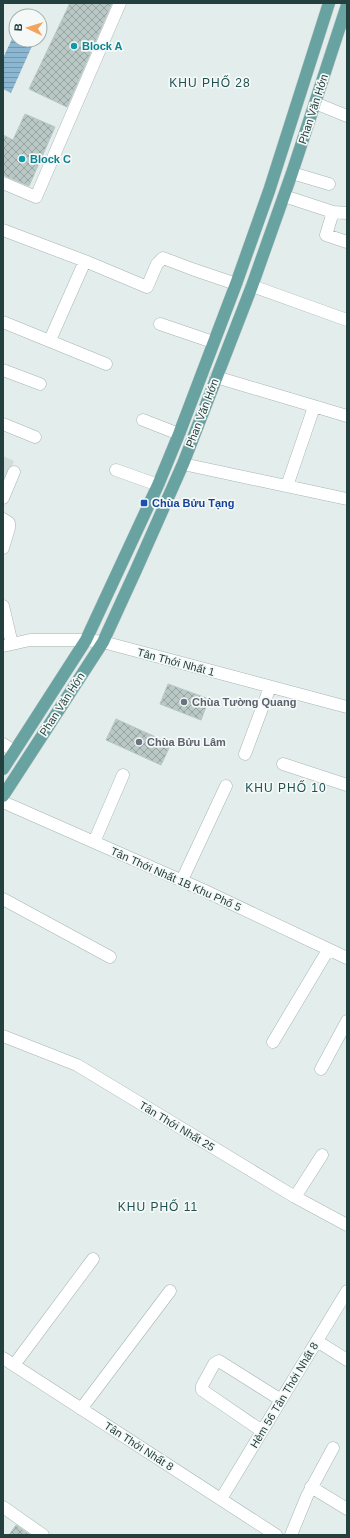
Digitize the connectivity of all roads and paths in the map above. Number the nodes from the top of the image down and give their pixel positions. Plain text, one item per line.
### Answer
1 (120, 3) edge
2 (329, 3) edge
3 (347, 8) edge
4 (315, 103) junction
5 (347, 116) edge
6 (292, 173) junction
7 (3, 183) edge
8 (329, 184) dead end
9 (284, 196) junction
10 (333, 212) junction
11 (347, 213) edge
12 (3, 230) edge
13 (347, 242) edge
14 (86, 261) junction
15 (236, 284) junction
16 (252, 286) junction
17 (347, 320) edge
18 (3, 322) edge
19 (160, 324) dead end
20 (50, 340) junction
21 (213, 342) junction
22 (106, 364) dead end
23 (3, 370) edge
24 (216, 377) junction
25 (40, 384) dead end
26 (314, 407) junction
27 (347, 416) edge
28 (143, 420) dead end
29 (3, 424) edge
30 (179, 434) junction
31 (35, 437) dead end
32 (183, 464) junction
33 (116, 470) dead end
34 (14, 472) dead end
35 (158, 485) junction
36 (287, 486) junction
37 (3, 498) edge
38 (347, 499) edge
39 (3, 519) edge
40 (3, 548) edge
41 (3, 606) edge
42 (86, 640) junction
43 (103, 642) junction
44 (7, 645) edge
45 (270, 687) junction
46 (347, 707) edge
47 (3, 744) edge
48 (14, 751) junction
49 (246, 754) dead end
50 (283, 764) dead end
51 (3, 769) edge
52 (123, 775) dead end
53 (347, 785) edge
54 (226, 786) dead end
55 (3, 796) edge
56 (3, 802) edge
57 (94, 842) junction
58 (182, 880) junction
59 (3, 899) edge
60 (328, 950) junction
61 (110, 958) dead end
62 (347, 958) edge
63 (347, 1021) edge
64 (3, 1036) edge
65 (272, 1042) dead end
66 (321, 1069) dead end
67 (322, 1155) dead end
68 (295, 1197) junction
69 (347, 1225) edge
70 (93, 1258) dead end
71 (170, 1290) dead end
72 (347, 1291) edge
73 (316, 1341) junction
74 (3, 1358) edge
75 (347, 1360) edge
76 (14, 1365) junction
77 (281, 1400) junction
78 (81, 1408) junction
79 (262, 1431) junction
80 (333, 1448) dead end
81 (312, 1487) junction
82 (221, 1499) junction
83 (347, 1509) edge
84 (5, 1513) edge
85 (43, 1535) edge
86 (276, 1535) edge
87 (291, 1535) edge

1 - 7 street
2 - 15 main road, Phan Văn Hớn
3 - 4 main road, Phan Văn Hớn
4 - 5 street
4 - 6 main road, Phan Văn Hớn
6 - 8 street
6 - 9 main road, Phan Văn Hớn
9 - 10 street
9 - 16 main road, Phan Văn Hớn
10 - 11 street
10 - 13 street
12 - 14 street
14 - 15 street
14 - 20 street
15 - 21 main road, Phan Văn Hớn
16 - 17 street
16 - 24 main road, Phan Văn Hớn
18 - 20 street
19 - 21 street
20 - 22 street
21 - 30 main road, Phan Văn Hớn
23 - 25 street
24 - 26 street
24 - 32 main road, Phan Văn Hớn
26 - 27 street
26 - 36 street
28 - 30 street
29 - 31 street
30 - 35 main road, Phan Văn Hớn
32 - 36 street
32 - 43 main road, Phan Văn Hớn
33 - 35 street
34 - 37 street
35 - 42 main road, Phan Văn Hớn
36 - 38 street
39 - 40 street
41 - 44 street
42 - 43 street, Tân Thới Nhất 1
42 - 44 street, Tân Thới Nhất 1
42 - 48 main road, Phan Văn Hớn
43 - 45 street, Tân Thới Nhất 1
43 - 55 main road, Phan Văn Hớn
45 - 46 street, Tân Thới Nhất 1
45 - 49 street
47 - 48 street
48 - 51 main road, Phan Văn Hớn
50 - 53 street
52 - 57 street
54 - 58 street
56 - 57 street, Tân Thới Nhất 1B Khu Phố 5
57 - 58 street, Tân Thới Nhất 1B Khu Phố 5
58 - 60 street, Tân Thới Nhất 1B Khu Phố 5
59 - 61 street
60 - 62 street, Tân Thới Nhất 1B Khu Phố 5
60 - 65 street
63 - 66 street
64 - 68 street, Tân Thới Nhất 25
67 - 68 street
68 - 69 street, Tân Thới Nhất 25
70 - 76 street
71 - 78 street
72 - 73 street, Hẻm 56 Tân Thới Nhất 8
73 - 75 street
73 - 77 street, Hẻm 56 Tân Thới Nhất 8
74 - 76 street, Tân Thới Nhất 8
76 - 78 street, Tân Thới Nhất 8
77 - 79 street, Hẻm 56 Tân Thới Nhất 8
77 - 79 street
78 - 82 street, Tân Thới Nhất 8
79 - 82 street, Hẻm 56 Tân Thới Nhất 8
80 - 81 street
81 - 83 street
81 - 87 street
82 - 86 street, Tân Thới Nhất 8
84 - 85 street

